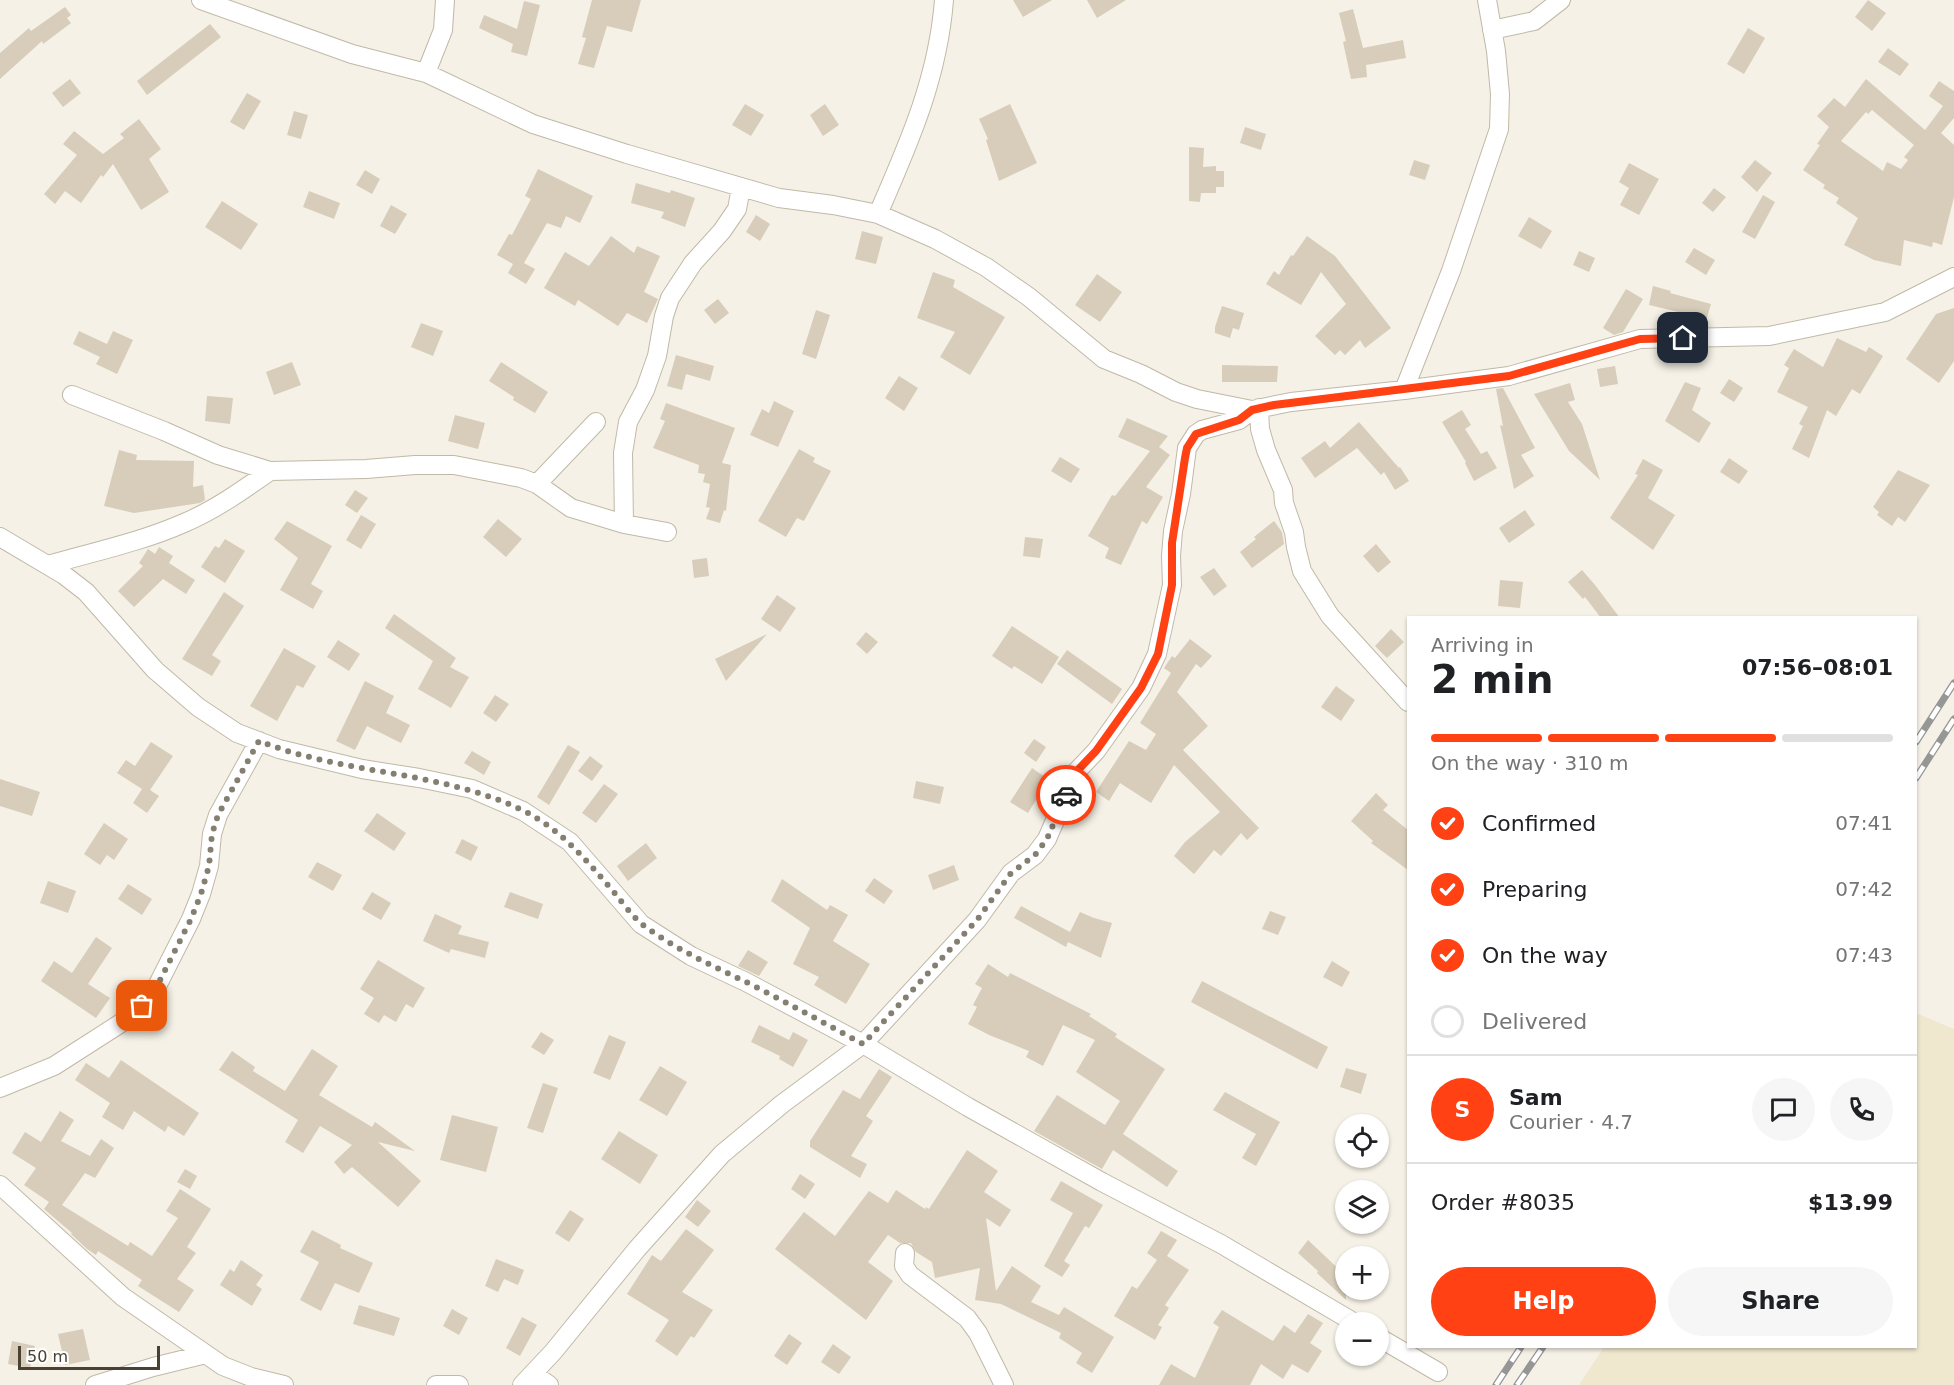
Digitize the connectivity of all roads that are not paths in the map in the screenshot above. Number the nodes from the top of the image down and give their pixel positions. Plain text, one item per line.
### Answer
1 (201, 0) edge
2 (445, 0) edge
3 (944, 0) edge
4 (1487, 0) edge
5 (1561, 0) edge
6 (1492, 30) junction
7 (426, 73) junction
8 (741, 188) junction
9 (878, 214) junction
10 (1954, 277) edge
11 (1404, 390) junction
12 (72, 394) dead end
13 (1255, 409) junction
14 (596, 422) dead end
15 (270, 471) junction
16 (537, 484) junction
17 (624, 524) junction
18 (668, 532) dead end
19 (0, 537) edge
20 (48, 565) junction
21 (1407, 701) edge
22 (259, 741) junction
23 (863, 1044) junction
24 (0, 1088) edge
25 (0, 1185) edge
26 (905, 1253) dead end
27 (1336, 1312) edge
28 (1389, 1343) edge
29 (206, 1354) junction
30 (1438, 1372) dead end
31 (528, 1379) edge
32 (95, 1385) edge
33 (284, 1385) edge
34 (436, 1385) edge
35 (459, 1385) edge
36 (549, 1385) edge
37 (1004, 1385) edge

1 - 7 street
2 - 7 street
3 - 9 street
4 - 6 street
5 - 6 street
6 - 11 street
7 - 8 street
8 - 9 street
8 - 17 street
9 - 13 street
10 - 11 street
11 - 13 street
12 - 15 street
13 - 21 street
13 - 23 street
14 - 16 street
15 - 16 street
15 - 20 street
16 - 17 street
17 - 18 street
19 - 20 street
20 - 22 street
22 - 23 street
22 - 24 street
23 - 27 street
23 - 31 street
25 - 29 street
26 - 37 street
28 - 30 street
29 - 32 street
29 - 33 street
31 - 36 street
34 - 35 street

